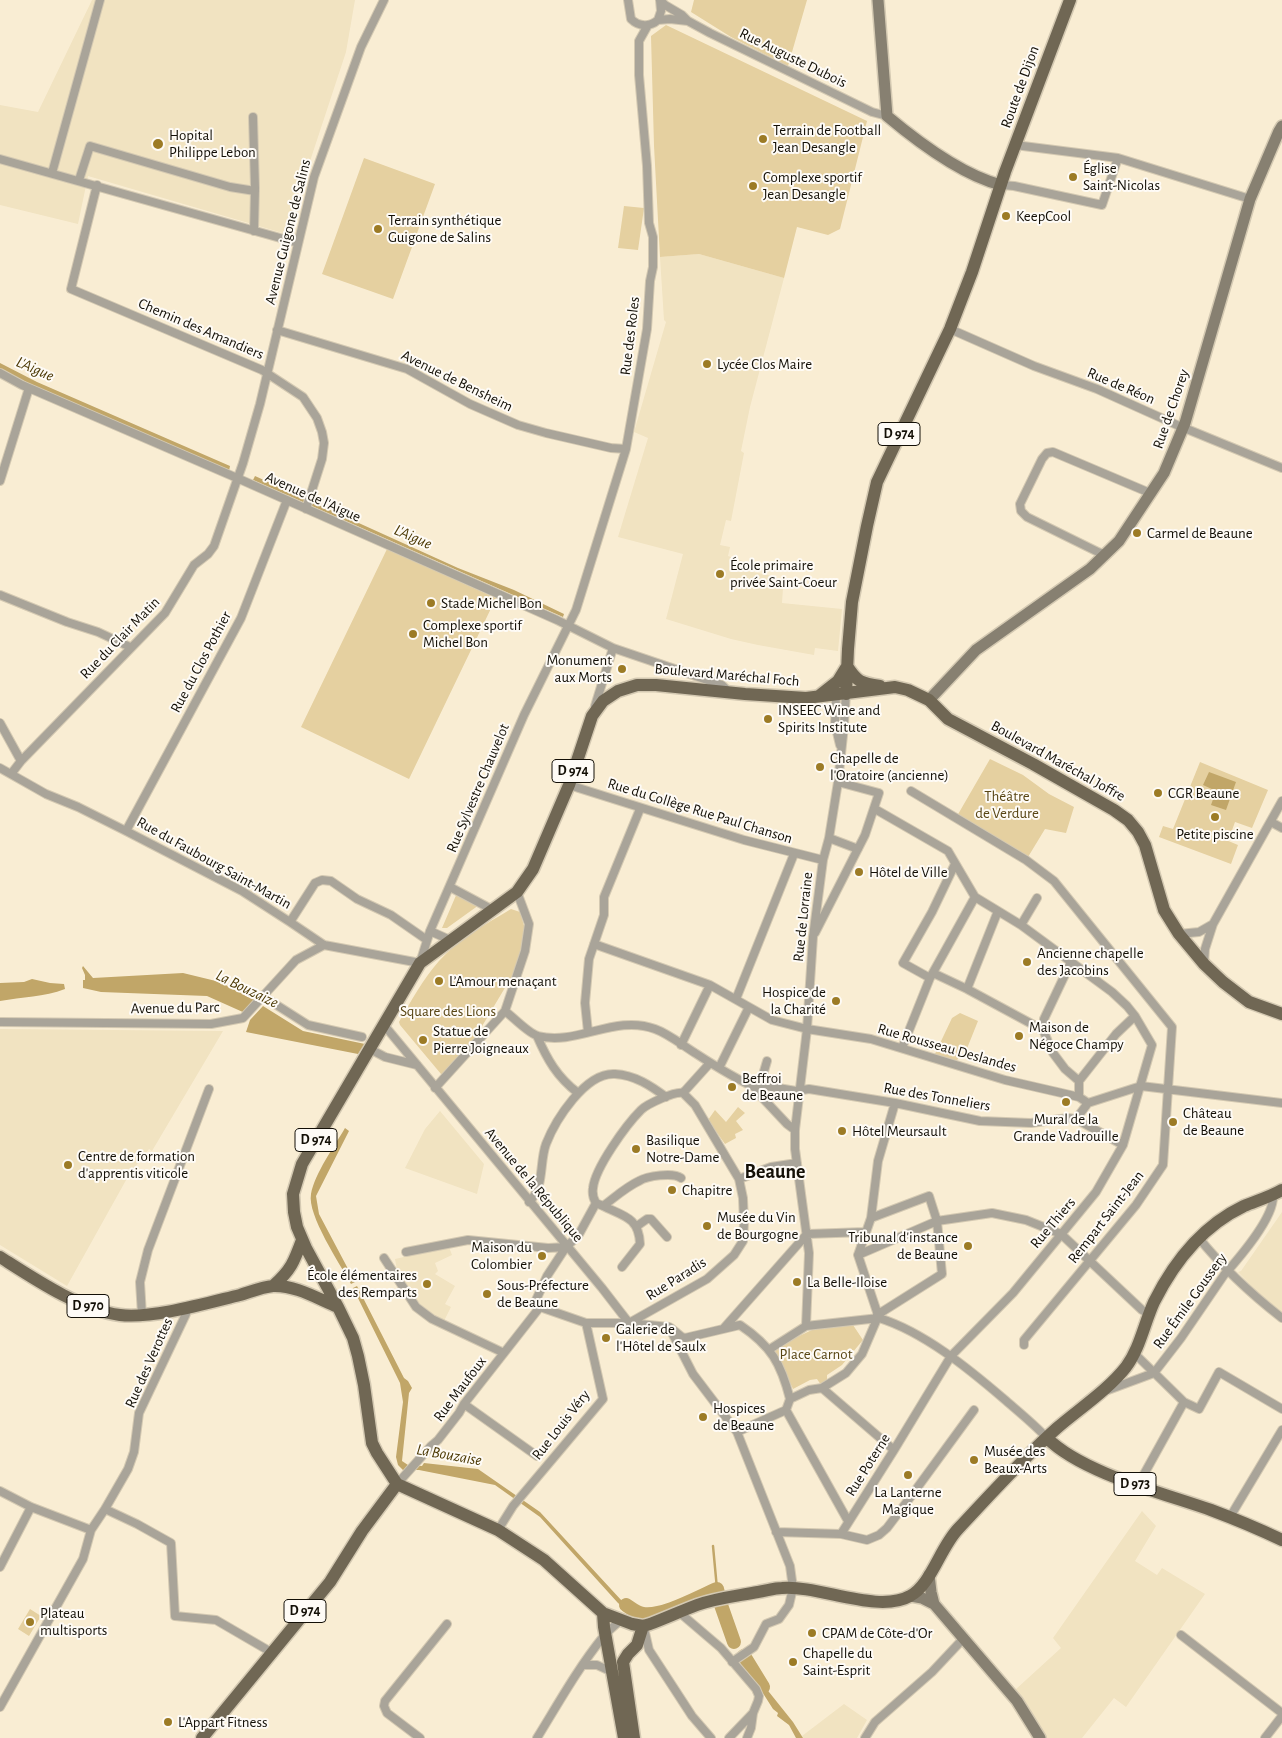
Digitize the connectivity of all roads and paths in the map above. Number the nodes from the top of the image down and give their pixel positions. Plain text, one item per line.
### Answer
1 (100, 0) edge
2 (384, 0) edge
3 (628, 0) edge
4 (660, 0) edge
5 (878, 0) edge
6 (1070, 0) edge
7 (658, 20) junction
8 (688, 21) junction
9 (648, 25) junction
10 (887, 116) junction
11 (253, 118) dead end
12 (1282, 126) edge
13 (1016, 145) junction
14 (1118, 158) junction
15 (0, 159) edge
16 (52, 173) junction
17 (80, 180) junction
18 (97, 185) junction
19 (1001, 186) junction
20 (255, 191) junction
21 (1250, 199) junction
22 (254, 231) junction
23 (298, 244) junction
24 (950, 329) junction
25 (277, 330) junction
26 (267, 372) junction
27 (0, 373) edge
28 (29, 388) junction
29 (1184, 427) junction
30 (626, 450) junction
31 (1282, 468) edge
32 (239, 473) junction
33 (0, 481) edge
34 (1150, 493) junction
35 (287, 500) junction
36 (307, 504) junction
37 (1105, 554) junction
38 (0, 594) edge
39 (568, 626) junction
40 (130, 647) junction
41 (613, 648) junction
42 (847, 666) junction
43 (838, 682) junction
44 (602, 684) junction
45 (895, 687) junction
46 (729, 692) junction
47 (612, 694) junction
48 (841, 694) junction
49 (816, 698) junction
50 (930, 700) junction
51 (592, 716) junction
52 (0, 723) edge
53 (841, 748) junction
54 (20, 761) junction
55 (0, 768) edge
56 (11, 774) junction
57 (838, 782) junction
58 (569, 785) junction
59 (911, 791) dead end
60 (1282, 801) edge
61 (640, 809) junction
62 (875, 809) junction
63 (1271, 822) junction
64 (1282, 828) edge
65 (126, 830) junction
66 (829, 838) junction
67 (858, 849) junction
68 (794, 854) junction
69 (823, 860) junction
70 (955, 864) junction
71 (450, 887) junction
72 (517, 892) junction
73 (975, 897) junction
74 (1037, 898) dead end
75 (492, 910) junction
76 (998, 912) junction
77 (290, 922) junction
78 (1213, 924) junction
79 (1021, 925) junction
80 (1179, 934) junction
81 (429, 936) junction
82 (813, 937) junction
83 (450, 940) junction
84 (594, 944) junction
85 (324, 945) junction
86 (1072, 962) junction
87 (420, 964) junction
88 (1204, 964) junction
89 (931, 975) junction
90 (710, 985) junction
91 (967, 989) junction
92 (264, 997) junction
93 (736, 999) junction
94 (749, 1007) junction
95 (505, 1011) junction
96 (1282, 1014) edge
97 (1135, 1016) junction
98 (0, 1022) edge
99 (384, 1025) junction
100 (807, 1029) junction
101 (1043, 1030) junction
102 (588, 1032) junction
103 (536, 1036) junction
104 (362, 1037) dead end
105 (681, 1044) junction
106 (902, 1048) junction
107 (370, 1049) junction
108 (767, 1061) dead end
109 (710, 1063) junction
110 (417, 1065) junction
111 (719, 1068) junction
112 (1079, 1081) junction
113 (1141, 1086) junction
114 (759, 1087) junction
115 (435, 1088) junction
116 (209, 1089) dead end
117 (1167, 1089) junction
118 (801, 1090) junction
119 (578, 1093) junction
120 (684, 1093) junction
121 (666, 1097) junction
122 (1079, 1097) junction
123 (896, 1103) junction
124 (1088, 1103) junction
125 (1282, 1103) edge
126 (1076, 1119) junction
127 (795, 1130) junction
128 (1123, 1144) junction
129 (797, 1163) junction
130 (680, 1178) dead end
131 (739, 1179) junction
132 (1279, 1193) edge
133 (529, 1202) junction
134 (599, 1205) junction
135 (871, 1218) junction
136 (937, 1220) junction
137 (637, 1226) junction
138 (865, 1232) junction
139 (807, 1234) junction
140 (1060, 1234) junction
141 (666, 1237) dead end
142 (1198, 1238) junction
143 (302, 1240) junction
144 (566, 1247) junction
145 (406, 1252) dead end
146 (858, 1255) junction
147 (0, 1257) edge
148 (384, 1258) dead end
149 (1090, 1262) junction
150 (622, 1266) dead end
151 (1228, 1270) junction
152 (273, 1286) junction
153 (540, 1306) junction
154 (338, 1307) junction
155 (187, 1308) junction
156 (1150, 1314) junction
157 (142, 1315) junction
158 (878, 1317) junction
159 (1282, 1318) edge
160 (586, 1323) junction
161 (629, 1323) junction
162 (806, 1326) junction
163 (670, 1327) junction
164 (724, 1328) junction
165 (1024, 1345) dead end
166 (770, 1349) junction
167 (504, 1353) junction
168 (1134, 1354) junction
169 (951, 1356) junction
170 (1154, 1373) junction
171 (822, 1388) junction
172 (1100, 1392) junction
173 (790, 1399) junction
174 (1184, 1402) junction
175 (464, 1404) junction
176 (786, 1410) junction
177 (974, 1410) dead end
178 (1282, 1410) edge
179 (1282, 1430) edge
180 (737, 1432) junction
181 (1047, 1438) junction
182 (894, 1450) junction
183 (537, 1456) dead end
184 (397, 1484) junction
185 (1138, 1485) junction
186 (0, 1491) edge
187 (31, 1507) junction
188 (105, 1509) junction
189 (1230, 1517) junction
190 (848, 1521) junction
191 (91, 1530) junction
192 (498, 1530) junction
193 (776, 1532) junction
194 (841, 1534) junction
195 (1282, 1540) edge
196 (0, 1567) edge
197 (929, 1575) junction
198 (788, 1588) junction
199 (911, 1596) junction
200 (934, 1604) junction
201 (603, 1613) junction
202 (680, 1613) junction
203 (620, 1620) junction
204 (447, 1624) dead end
205 (644, 1626) junction
206 (605, 1635) junction
207 (1181, 1635) dead end
208 (963, 1639) junction
209 (595, 1648) junction
210 (271, 1652) junction
211 (609, 1655) junction
212 (732, 1662) junction
213 (583, 1665) junction
214 (618, 1672) junction
215 (0, 1707) edge
216 (753, 1713) junction
217 (1282, 1713) edge
218 (1282, 1716) edge
219 (202, 1738) edge
220 (420, 1738) edge
221 (537, 1738) edge
222 (624, 1738) edge
223 (634, 1738) edge
224 (710, 1738) edge
225 (729, 1738) edge
226 (747, 1738) edge
227 (865, 1738) edge
228 (1040, 1738) edge
229 (1265, 1738) edge

1 - 16 street
2 - 23 street, Avenue Guigone de Salins
3 - 9 street
4 - 7 street
4 - 8 street, Rue Auguste Dubois
5 - 10 street
6 - 13 main road, Route de Dijon / D 974
7 - 8 street, Rue Auguste Dubois
7 - 9 street
8 - 10 street, Rue Auguste Dubois
9 - 30 street, Rue des Roles
10 - 19 street
11 - 20 street
12 - 21 street, Rue de Chorey
13 - 14 street
13 - 19 main road, Route de Dijon / D 974
14 - 19 street
14 - 21 street
15 - 16 street
16 - 17 street
17 - 18 street
17 - 20 street
18 - 22 street
18 - 26 street, Chemin des Amandiers
19 - 24 main road, D 974
20 - 22 street
21 - 29 street, Rue de Chorey
22 - 23 street
23 - 25 street, Avenue Guigone de Salins
24 - 29 street, Rue de Réon
24 - 42 main road, D 974
25 - 26 street, Avenue Guigone de Salins
25 - 30 street, Avenue de Bensheim
26 - 32 street, Avenue Guigone de Salins
26 - 36 street, Chemin des Amandiers
27 - 28 street, Avenue de l'Aigue
28 - 32 street, Avenue de l'Aigue
28 - 33 street
29 - 31 street, Rue de Réon
29 - 34 street, Rue de Chorey
30 - 39 street, Rue des Roles
32 - 35 street, Avenue de l'Aigue
32 - 40 street, Rue du Clair Matin
34 - 37 street, Rue de Chorey
34 - 37 street
35 - 36 street, Avenue de l'Aigue
35 - 65 street, Rue du Clos Pothier
36 - 39 street, Avenue de l'Aigue
37 - 50 street, Rue de Chorey
38 - 40 street
39 - 41 street, Avenue de l'Aigue
39 - 71 street, Rue Sylvestre Chauvelot
40 - 54 street, Rue du Clair Matin
41 - 44 street
41 - 46 street, Avenue de l'Aigue
42 - 43 main road
42 - 45 main road
42 - 48 main road, D 974
43 - 48 main road
43 - 49 main road
44 - 47 street
44 - 51 street
45 - 48 main road, Boulevard Maréchal Joffre
45 - 50 main road, Boulevard Maréchal Joffre
46 - 47 main road, Boulevard Maréchal Foch / D 974
46 - 49 main road, Boulevard Maréchal Foch / D 974
47 - 51 main road, Boulevard Maréchal Foch / D 974
48 - 49 main road, Boulevard Maréchal Foch / D 974
48 - 53 street, Rue de Lorraine
48 - 53 street, Rue de Lorraine
50 - 80 main road, Boulevard Maréchal Joffre
51 - 58 main road, Boulevard Maréchal Foch / D 974
52 - 54 street
53 - 57 street, Rue de Lorraine
54 - 56 street, Rue du Clair Matin
55 - 56 street, Rue du Faubourg Saint-Martin
56 - 65 street, Rue du Faubourg Saint-Martin
57 - 62 street
57 - 66 street, Rue de Lorraine
58 - 61 street, Rue du Collège Rue Paul Chanson
58 - 72 main road, Boulevard Maréchal Foch / D 974
59 - 117 street, Rempart Saint-Jean
60 - 63 street
61 - 68 street, Rue du Collège Rue Paul Chanson
61 - 84 street
62 - 67 street
62 - 70 street
63 - 64 street
63 - 78 street
65 - 77 street, Rue du Faubourg Saint-Martin
66 - 67 street
66 - 69 street, Rue de Lorraine
67 - 82 street
68 - 69 street, Rue du Collège Rue Paul Chanson
68 - 93 street
69 - 82 street, Rue de Lorraine
70 - 73 street
70 - 89 street
71 - 75 street
71 - 81 street, Rue Sylvestre Chauvelot
72 - 75 main road, Boulevard Maréchal Foch / D 974
72 - 95 street
73 - 76 street, Rue Thiers
73 - 89 street
74 - 79 street
75 - 83 main road, Boulevard Maréchal Foch / D 974
76 - 79 street, Rue Thiers
76 - 91 street
77 - 81 street
77 - 85 street, Rue du Faubourg Saint-Martin
78 - 80 street
78 - 88 street
79 - 86 street, Rue Thiers
80 - 88 main road, Boulevard Maréchal Joffre
81 - 83 street
81 - 87 street, Rue Sylvestre Chauvelot
82 - 100 street, Rue de Lorraine
83 - 87 main road, Boulevard Maréchal Foch / D 974
84 - 90 street, Rue Rousseau Deslandes
84 - 102 street
85 - 87 street, Rue du Faubourg Saint-Martin
85 - 92 street, Avenue du Parc
86 - 97 street, Rue Thiers
86 - 101 street
87 - 99 main road, Boulevard Maréchal Foch / D 974
88 - 96 main road, Boulevard Maréchal Joffre
89 - 91 street
89 - 106 street
90 - 93 street, Rue Rousseau Deslandes
90 - 105 street
91 - 101 street
92 - 98 street, Avenue du Parc
92 - 104 street
93 - 94 street, Rue Rousseau Deslandes
94 - 100 street, Rue Rousseau Deslandes
94 - 111 street
95 - 103 street
95 - 115 street
97 - 112 street
97 - 113 street, Rue Thiers
99 - 107 main road, D 974
99 - 110 street, Avenue de la République
100 - 106 street, Rue Rousseau Deslandes
100 - 118 street, Rue de Lorraine
101 - 112 street
102 - 103 street
102 - 105 street
103 - 119 street
105 - 109 street
106 - 122 street, Rue Rousseau Deslandes
107 - 110 street
107 - 143 main road, D 974
108 - 114 street
109 - 111 street
109 - 120 street
110 - 115 street, Avenue de la République
111 - 114 street
112 - 122 street
113 - 117 street
113 - 124 street
113 - 128 street, Rue Thiers
114 - 118 street, Rue des Tonneliers
114 - 127 street
115 - 133 street, Avenue de la République
116 - 157 street
117 - 125 street
117 - 149 street, Rempart Saint-Jean
118 - 123 street, Rue des Tonneliers
118 - 127 street, Rue de Lorraine
119 - 121 street
119 - 133 street
120 - 121 street
120 - 131 street, Rue Paradis
121 - 134 street
122 - 124 street
123 - 126 street, Rue des Tonneliers
123 - 135 street
124 - 126 street
126 - 128 street, Rue des Tonneliers
127 - 129 street, Rue de Lorraine
128 - 140 street, Rue Thiers
129 - 131 street
129 - 139 street, Rue de Lorraine
130 - 134 street
131 - 161 street, Rue Paradis
132 - 142 main road
132 - 151 street, Rue Émile Goussery
133 - 144 street, Avenue de la République
134 - 137 street
134 - 144 street
135 - 136 street
135 - 138 street
136 - 140 street
136 - 146 street
136 - 158 street
137 - 141 street
137 - 150 street
138 - 139 street
138 - 146 street
139 - 162 street, Rue de Lorraine
139 - 164 street
140 - 149 street
140 - 169 street, Rue Thiers
142 - 151 street
142 - 156 main road
143 - 152 main road
143 - 154 main road, D 974
144 - 145 street
144 - 153 street
144 - 161 street, Avenue de la République
146 - 158 street
147 - 157 main road, D 970
148 - 167 street
149 - 156 street
149 - 165 street, Rempart Saint-Jean
151 - 159 street
151 - 170 street, Rue Émile Goussery
152 - 154 main road
152 - 155 main road, D 970
153 - 160 street
153 - 167 street, Rue Maufoux
154 - 184 main road, D 974
155 - 157 main road, D 970
155 - 188 street, Rue des Verottes
156 - 168 main road
158 - 162 street
158 - 169 street
158 - 171 street
160 - 161 street
160 - 192 street, Rue Louis Véry
161 - 163 street
162 - 166 street
163 - 164 street
163 - 180 street
164 - 166 street
166 - 173 street
167 - 175 street, Rue Maufoux
168 - 170 street
168 - 172 main road
169 - 181 street
169 - 182 street, Rue Poterne
170 - 172 street
170 - 174 street
171 - 173 street
171 - 182 street
172 - 181 main road
173 - 176 street
174 - 178 street
174 - 185 street
175 - 183 street
175 - 184 street, Rue Maufoux
176 - 180 street
176 - 190 street
177 - 194 street
179 - 189 street
180 - 193 street
181 - 185 main road, D 973
181 - 197 main road
182 - 190 street, Rue Poterne
184 - 192 main road
184 - 210 main road, D 974
185 - 189 main road, D 973
186 - 187 street
187 - 191 street
187 - 196 street
188 - 191 street, Rue des Verottes
188 - 210 street
189 - 195 main road, D 973
190 - 194 street, Rue Poterne
191 - 215 street, Rue des Verottes
192 - 201 main road
193 - 194 street
193 - 198 street
197 - 199 main road
197 - 200 street
198 - 199 main road
198 - 202 main road
198 - 212 street
199 - 200 street
200 - 208 street
201 - 203 main road
201 - 206 main road
202 - 205 main road
202 - 212 street
203 - 205 main road
203 - 206 street
204 - 220 street
205 - 214 main road
205 - 224 street
206 - 209 street
206 - 211 main road
207 - 217 street
208 - 227 street
208 - 228 street
209 - 211 street
209 - 213 street
210 - 219 main road, D 974
211 - 214 main road
212 - 216 street
213 - 214 street
213 - 221 street
214 - 222 main road
214 - 223 main road
216 - 225 street
216 - 226 street
218 - 229 street

